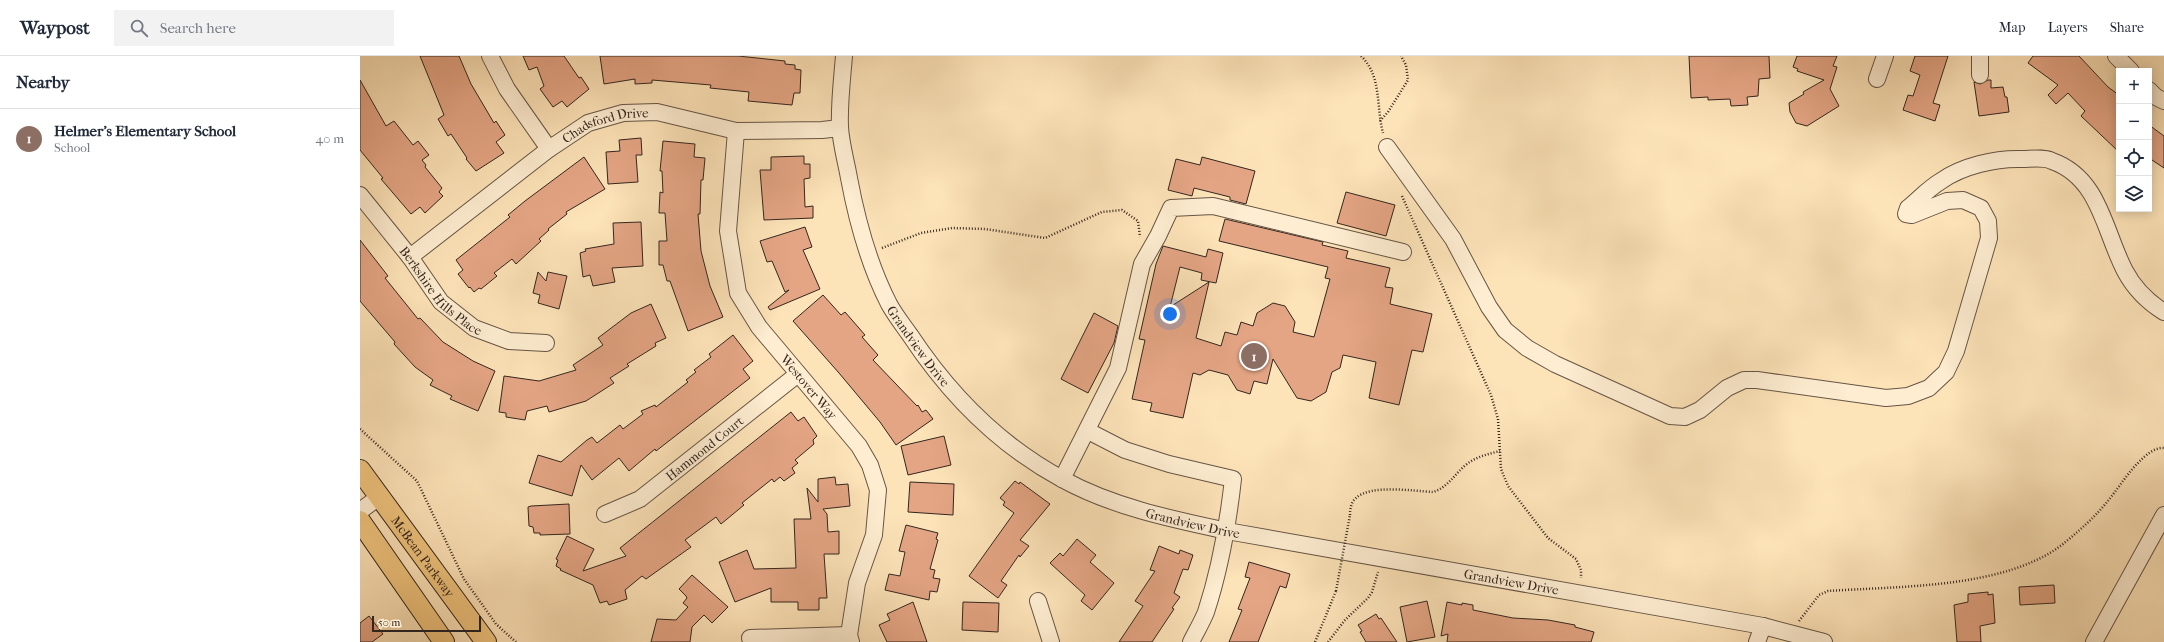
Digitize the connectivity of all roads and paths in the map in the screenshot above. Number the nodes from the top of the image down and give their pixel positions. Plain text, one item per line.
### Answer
1 (490, 56) edge
2 (844, 56) edge
3 (1362, 56) edge
4 (1401, 56) edge
5 (1885, 56) edge
6 (1980, 56) edge
7 (2116, 56) edge
8 (2128, 68) edge
9 (1980, 75) dead end
10 (1877, 79) dead end
11 (2152, 93) edge
12 (2164, 101) edge
13 (1380, 121) junction
14 (840, 128) junction
15 (736, 131) junction
16 (1387, 147) joint
17 (549, 150) junction
18 (360, 195) edge
19 (1402, 195) dead end
20 (1150, 251) junction
21 (1403, 252) dead end
22 (868, 254) junction
23 (410, 258) junction
24 (2164, 312) edge
25 (546, 343) dead end
26 (798, 374) junction
27 (360, 429) edge
28 (1088, 431) junction
29 (2164, 448) edge
30 (1500, 451) junction
31 (362, 479) edge
32 (1062, 479) junction
33 (379, 497) junction
34 (360, 511) edge
35 (605, 514) dead end
36 (2164, 515) edge
37 (360, 521) edge
38 (1227, 531) junction
39 (1381, 558) junction
40 (1580, 594) junction
41 (1038, 601) dead end
42 (1763, 626) junction
43 (1795, 634) junction
44 (750, 638) dead end
45 (850, 638) edge
46 (444, 642) edge
47 (486, 642) edge
48 (516, 642) edge
49 (1051, 642) edge
50 (1191, 642) edge
51 (1315, 642) edge
52 (1328, 642) edge
53 (1757, 642) edge
54 (1824, 642) edge
55 (2094, 642) edge

1 - 17 street
2 - 14 street, Grandview Drive
3 - 13 path
4 - 13 path
5 - 10 street
6 - 9 street
7 - 8 street
11 - 12 street
13 - 16 path
14 - 15 street, Chadsford Drive
14 - 22 street, Grandview Drive
15 - 17 street, Chadsford Drive
15 - 26 street, Westover Way
16 - 24 street
17 - 23 street, Chadsford Drive
18 - 23 street, Berkshire Hills Place
19 - 30 path
20 - 21 street
20 - 22 path
20 - 28 street
22 - 32 street, Grandview Drive
23 - 25 street, Berkshire Hills Place
26 - 35 street, Hammond Court
26 - 45 street, Westover Way
27 - 48 path
28 - 32 street
28 - 38 street
29 - 43 path
30 - 40 path
30 - 51 path, bridge
31 - 33 main road, McBean Parkway
32 - 38 street, Grandview Drive
33 - 34 street
33 - 47 main road, McBean Parkway
36 - 55 street
37 - 46 main road
38 - 39 street, Grandview Drive
38 - 50 street
39 - 40 street, Grandview Drive
39 - 52 path
40 - 42 street, Grandview Drive
41 - 49 street
42 - 43 street, Grandview Drive
42 - 53 street
43 - 54 street, Grandview Drive
44 - 45 street

